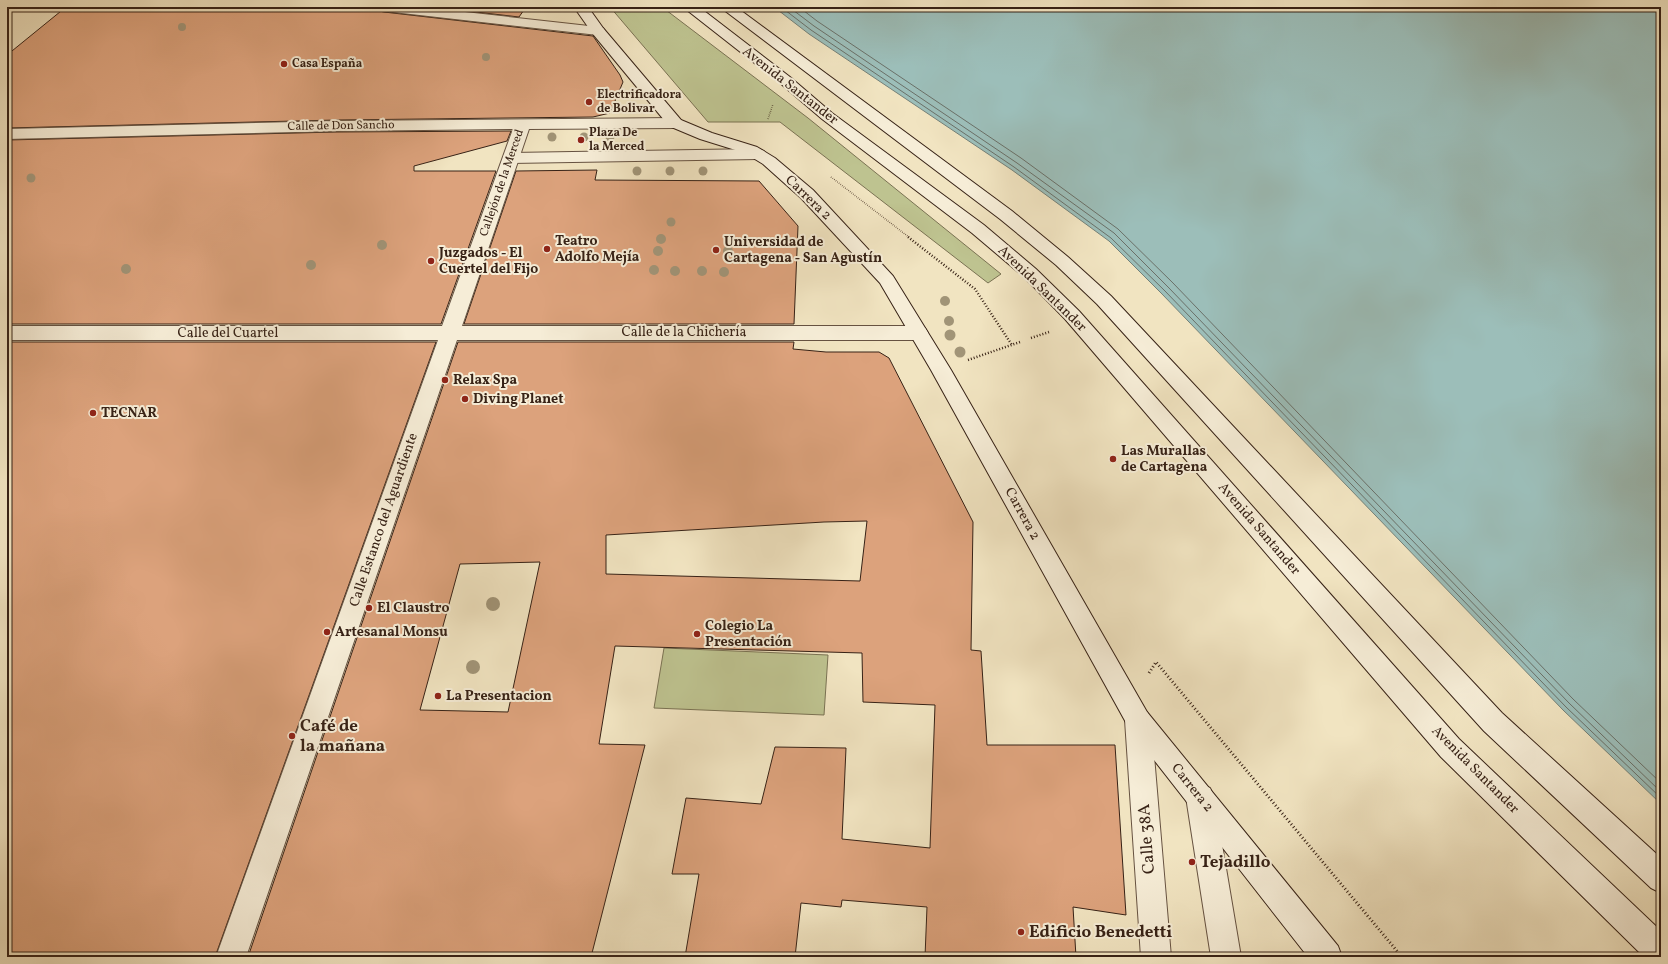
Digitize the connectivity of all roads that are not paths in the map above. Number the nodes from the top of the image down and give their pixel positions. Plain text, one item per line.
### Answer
1 (384, 7) edge
2 (581, 7) edge
3 (690, 7) edge
4 (727, 7) edge
5 (598, 31) junction
6 (675, 123) junction
7 (523, 124) junction
8 (7, 134) edge
9 (758, 154) junction
10 (511, 158) junction
11 (450, 332) junction
12 (7, 333) edge
13 (918, 333) junction
14 (1138, 720) junction
15 (1200, 797) junction
16 (1661, 878) edge
17 (1661, 952) edge
18 (231, 957) edge
19 (1156, 957) edge
20 (1226, 957) edge
21 (1327, 957) edge

1 - 5 street
2 - 5 street
3 - 17 street, Avenida Santander
4 - 16 street, Avenida Santander
5 - 6 street
6 - 7 street, Calle de Don Sancho
6 - 9 street, Carrera 2
7 - 8 street, Calle de Don Sancho
7 - 10 street, Callejón de la Merced
9 - 10 street
9 - 13 street, Carrera 2
10 - 11 street, Callejón de la Merced
11 - 12 street, Calle del Cuartel
11 - 13 street, Calle de la Chichería
11 - 18 street, Calle Estanco del Aguardiente
13 - 14 street, Carrera 2
14 - 15 street, Carrera 2
14 - 19 street, Calle 38A
15 - 20 street
15 - 21 street, Carrera 2

